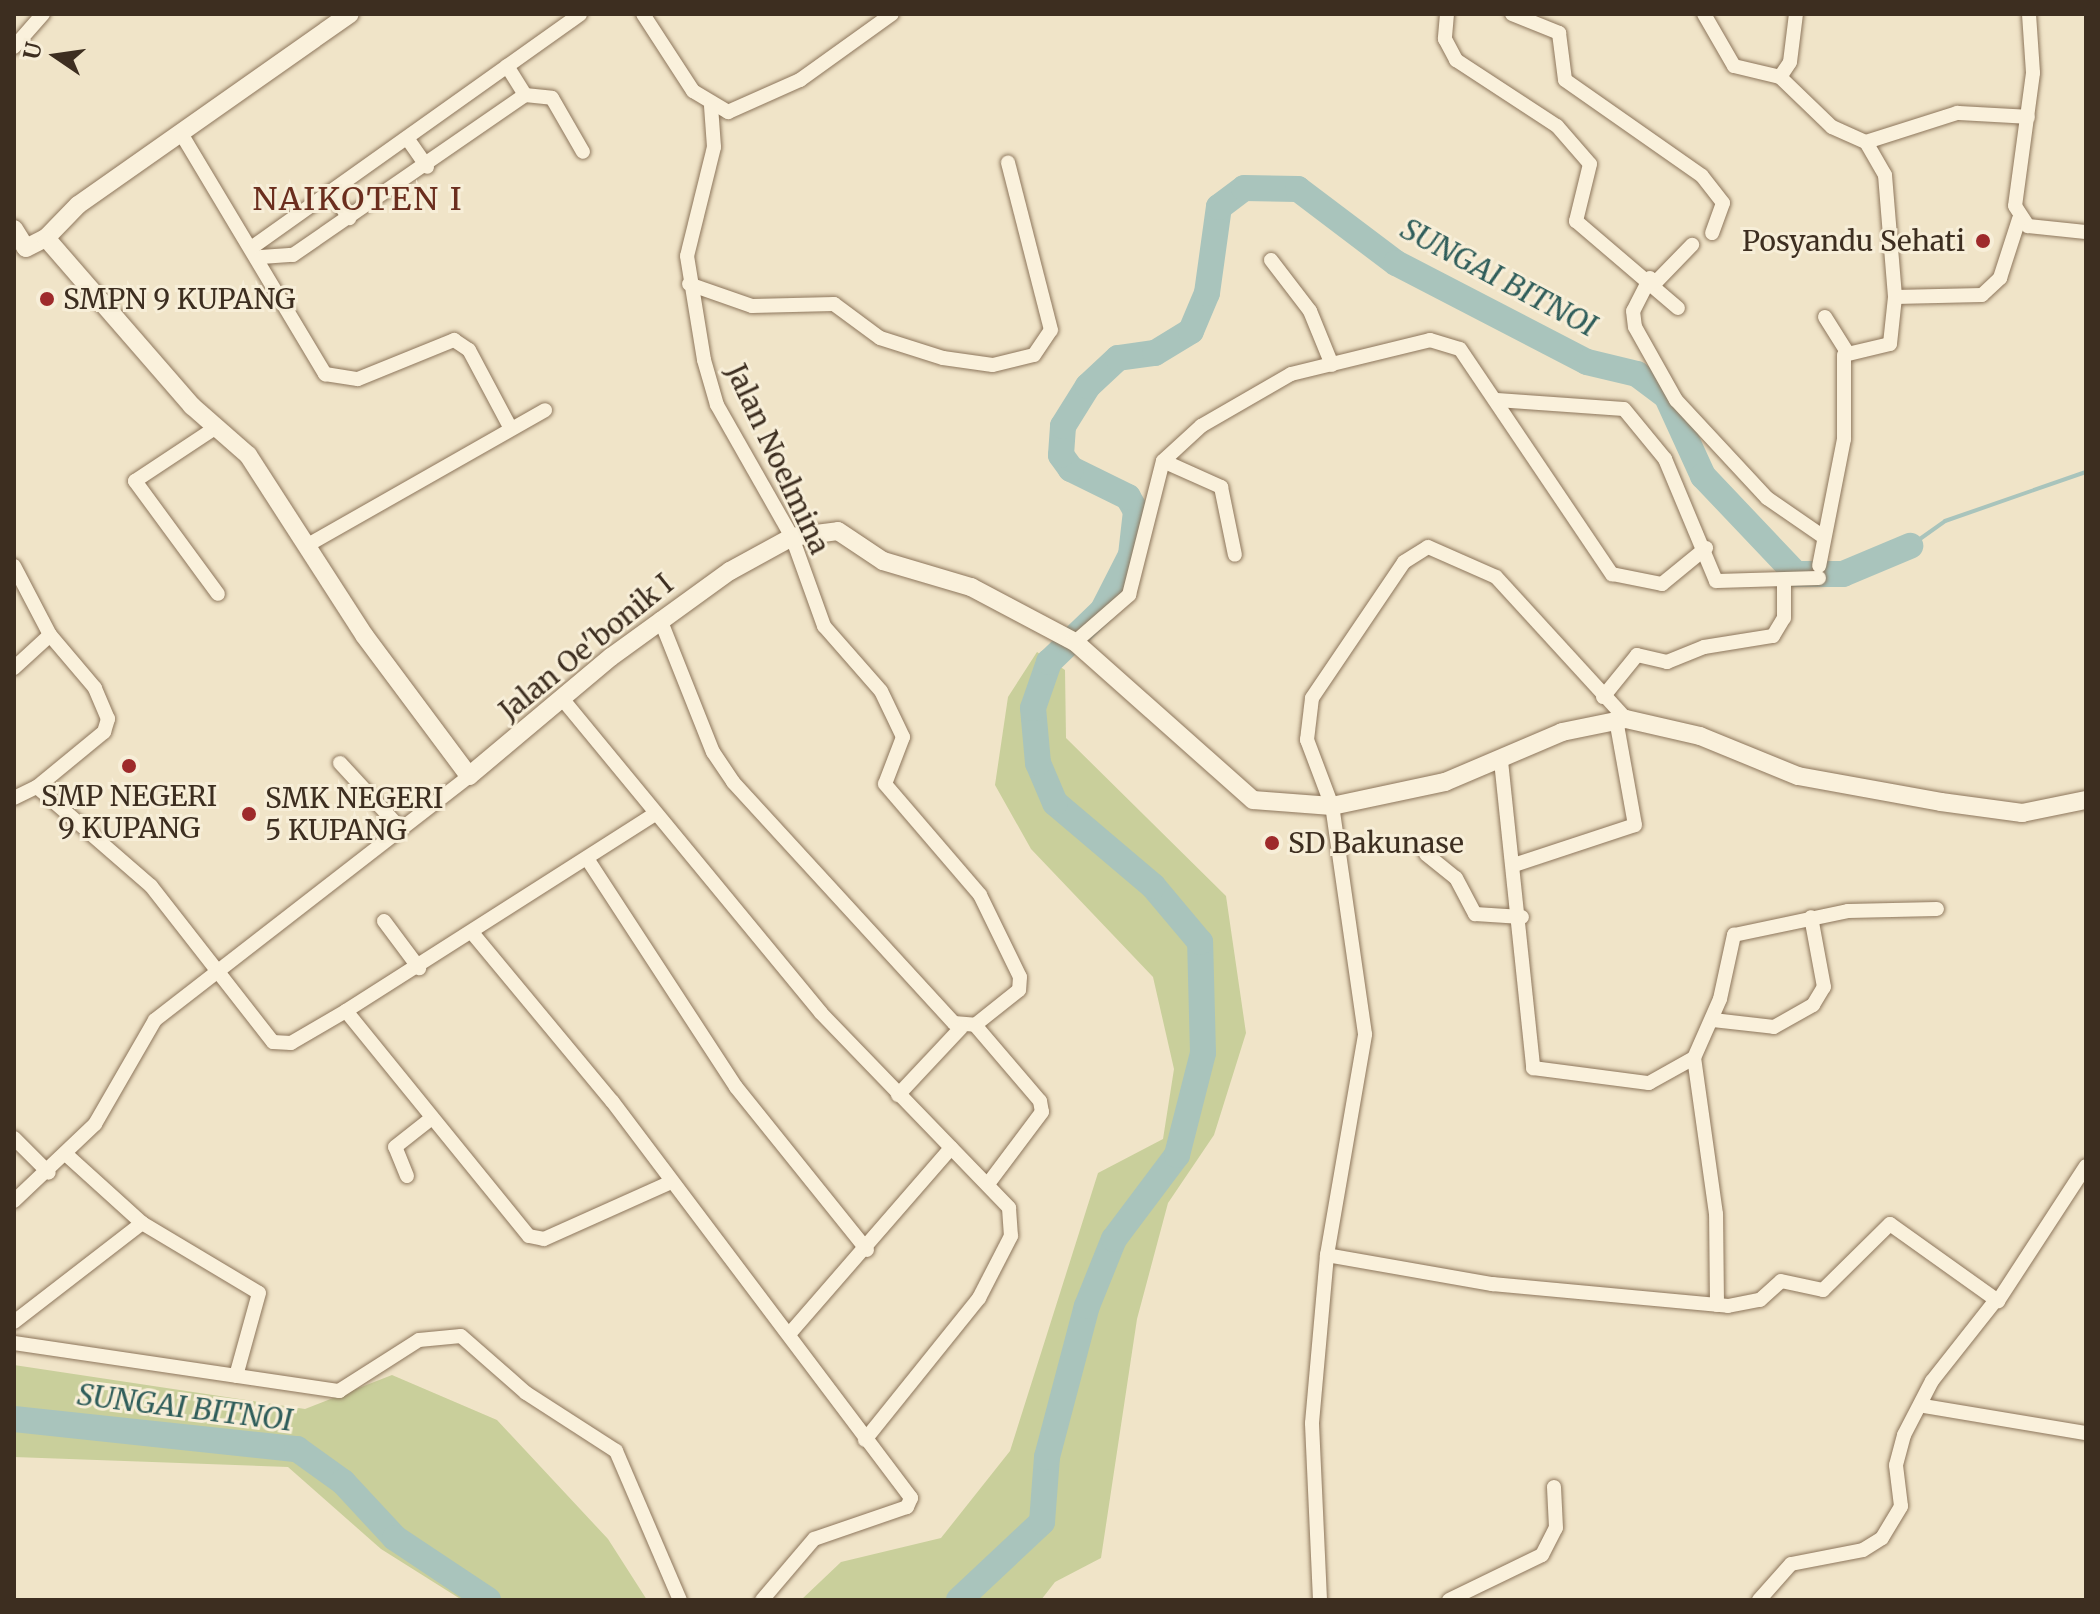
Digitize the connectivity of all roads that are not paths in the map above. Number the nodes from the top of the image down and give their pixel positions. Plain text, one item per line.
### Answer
1 (43, 14) edge
2 (349, 14) edge
3 (580, 14) edge
4 (643, 14) edge
5 (1447, 14) edge
6 (1512, 14) edge
7 (1704, 14) edge
8 (1796, 14) edge
9 (2029, 14) edge
10 (886, 16) edge
11 (14, 47) edge
12 (507, 66) junction
13 (1780, 77) junction
14 (525, 95) junction
15 (711, 106) junction
16 (2028, 117) junction
17 (182, 135) junction
18 (407, 138) junction
19 (1866, 142) junction
20 (583, 152) dead end
21 (1008, 162) dead end
22 (427, 167) junction
23 (331, 192) junction
24 (349, 218) junction
25 (2019, 219) junction
26 (14, 229) edge
27 (2086, 232) edge
28 (1712, 233) dead end
29 (46, 238) junction
30 (1692, 245) dead end
31 (258, 251) junction
32 (20, 252) edge
33 (1271, 260) dead end
34 (1653, 280) junction
35 (689, 284) junction
36 (1895, 297) junction
37 (1678, 308) dead end
38 (1825, 317) dead end
39 (1847, 352) junction
40 (1332, 365) junction
41 (1497, 400) junction
42 (545, 410) dead end
43 (510, 427) junction
44 (215, 428) junction
45 (1163, 461) junction
46 (1822, 536) junction
47 (792, 537) junction
48 (306, 546) junction
49 (1706, 548) junction
50 (1235, 555) dead end
51 (14, 566) edge
52 (1784, 582) junction
53 (218, 594) dead end
54 (660, 619) junction
55 (50, 635) junction
56 (1075, 642) junction
57 (14, 668) edge
58 (1603, 697) junction
59 (564, 701) junction
60 (1621, 719) junction
61 (1501, 761) junction
62 (340, 763) dead end
63 (469, 776) junction
64 (37, 787) junction
65 (14, 798) edge
66 (2086, 800) edge
67 (1332, 806) junction
68 (655, 814) junction
69 (400, 828) junction
70 (1426, 854) dead end
71 (588, 860) junction
72 (1517, 864) junction
73 (1937, 909) dead end
74 (1522, 917) junction
75 (1811, 917) junction
76 (384, 921) dead end
77 (474, 935) junction
78 (419, 968) junction
79 (222, 969) junction
80 (346, 1011) junction
81 (1713, 1020) junction
82 (968, 1026) junction
83 (1694, 1058) junction
84 (898, 1095) junction
85 (428, 1121) junction
86 (14, 1138) edge
87 (951, 1148) junction
88 (69, 1157) junction
89 (2086, 1166) edge
90 (49, 1173) junction
91 (407, 1176) dead end
92 (669, 1183) junction
93 (988, 1184) junction
94 (14, 1201) edge
95 (142, 1223) junction
96 (867, 1250) junction
97 (1327, 1255) junction
98 (1996, 1300) junction
99 (1717, 1305) junction
100 (14, 1322) edge
101 (791, 1332) junction
102 (14, 1343) edge
103 (236, 1376) junction
104 (1924, 1406) junction
105 (2086, 1433) edge
106 (865, 1440) junction
107 (1554, 1487) dead end
108 (680, 1600) edge
109 (762, 1600) edge
110 (1320, 1600) edge
111 (1449, 1600) edge
112 (1759, 1600) edge

1 - 11 street
2 - 17 street
3 - 12 street
4 - 15 street
5 - 34 street
6 - 28 street
7 - 13 street
8 - 13 street
9 - 16 street
10 - 15 street
12 - 14 street
12 - 18 street
13 - 19 street
14 - 20 street
14 - 22 street
15 - 35 street, Jalan Noelmina
16 - 19 street
16 - 25 street
17 - 29 street
17 - 31 street
18 - 22 street
18 - 23 street
19 - 36 street
21 - 35 street
22 - 24 street
23 - 24 street
23 - 31 street
24 - 31 street
25 - 27 street
25 - 36 street
26 - 32 street
29 - 32 street
29 - 44 street
30 - 34 street
31 - 43 street
33 - 40 street
34 - 37 street
34 - 46 street
35 - 47 street, Jalan Noelmina
36 - 39 street
38 - 39 street
39 - 46 street
40 - 41 street
40 - 45 street
41 - 49 street
41 - 49 street
42 - 43 street
43 - 48 street
44 - 48 street
44 - 53 street
45 - 50 street
45 - 56 street
46 - 52 street
47 - 54 street, Jalan Oe'bonik I
47 - 56 street, Jalan Oe'bonik I
47 - 82 street, Jalan Noelmina
48 - 63 street
49 - 52 street
51 - 55 street
52 - 58 street
54 - 59 street, Jalan Oe'bonik I
54 - 82 street
55 - 57 street
55 - 64 street
56 - 67 street, Jalan Oe'bonik I
58 - 60 street
58 - 67 street
59 - 63 street, Jalan Oe'bonik I
59 - 68 street
60 - 61 street
60 - 66 street
60 - 72 street
61 - 67 street
61 - 72 street
62 - 69 street
63 - 69 street
64 - 65 street
64 - 79 street
67 - 97 street
68 - 71 street
68 - 84 street
69 - 79 street
70 - 74 street
71 - 77 street
71 - 96 street
72 - 74 street
73 - 75 street
74 - 83 street
75 - 81 street
75 - 81 street
76 - 78 street
77 - 78 street
77 - 92 street
78 - 80 street
79 - 80 street
79 - 88 street
80 - 85 street
81 - 83 street
82 - 84 street
82 - 93 street
83 - 99 street
84 - 87 street
85 - 91 street
85 - 92 street
86 - 90 street
87 - 93 street
87 - 96 street
88 - 90 street
88 - 95 street
89 - 98 street
90 - 94 street
92 - 101 street
93 - 106 street
95 - 100 street
95 - 103 street
96 - 101 street
97 - 99 street
97 - 110 street
98 - 99 street
98 - 104 street
101 - 106 street
102 - 103 street
103 - 108 street
104 - 105 street
104 - 112 street
106 - 109 street
107 - 111 street

